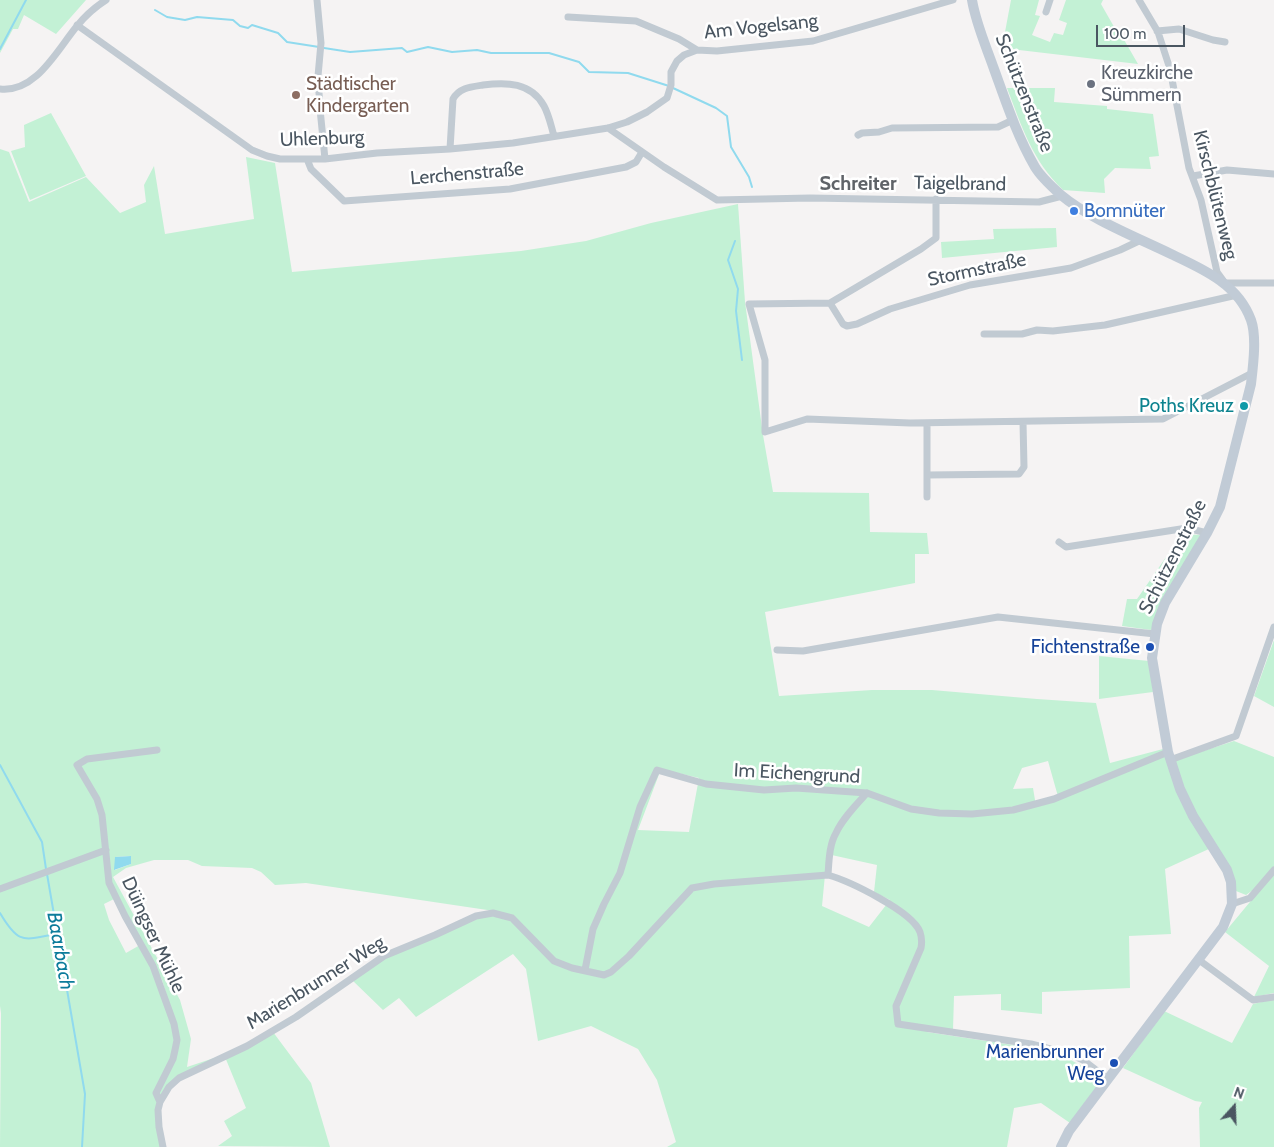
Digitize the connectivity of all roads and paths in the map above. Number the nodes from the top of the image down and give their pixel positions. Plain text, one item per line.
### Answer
1 (106, 0) edge
2 (317, 0) edge
3 (952, 0) edge
4 (972, 0) edge
5 (1050, 0) edge
6 (1139, 0) edge
7 (1046, 12) dead end
8 (568, 17) dead end
9 (77, 25) junction
10 (1157, 31) junction
11 (1225, 42) dead end
12 (697, 50) junction
13 (0, 89) edge
14 (1013, 120) junction
15 (608, 128) junction
16 (858, 135) dead end
17 (554, 136) junction
18 (450, 149) junction
19 (642, 152) junction
20 (307, 159) junction
21 (325, 159) junction
22 (1274, 174) edge
23 (1194, 176) junction
24 (1062, 196) junction
25 (936, 199) junction
26 (1142, 240) junction
27 (1225, 283) junction
28 (1274, 283) edge
29 (1237, 295) junction
30 (830, 303) junction
31 (984, 334) dead end
32 (1252, 373) junction
33 (1023, 422) junction
34 (927, 423) junction
35 (927, 475) junction
36 (927, 497) dead end
37 (1207, 533) junction
38 (1059, 542) dead end
39 (1274, 627) edge
40 (1155, 634) junction
41 (777, 650) dead end
42 (158, 750) dead end
43 (1169, 756) junction
44 (867, 793) junction
45 (106, 850) junction
46 (1274, 870) edge
47 (828, 875) junction
48 (0, 889) edge
49 (1232, 904) junction
50 (1199, 960) junction
51 (585, 970) junction
52 (1274, 996) edge
53 (1108, 1079) junction
54 (160, 1102) junction
55 (163, 1147) edge
56 (1061, 1147) edge

1 - 9 street
2 - 21 street
3 - 12 street, Am Vogelsang
4 - 14 street, Schützenstraße
5 - 7 street
6 - 10 street, Kirschblütenweg
8 - 12 street
9 - 13 street
9 - 20 street, Uhlenburg
10 - 11 street
10 - 23 street, Kirschblütenweg
12 - 15 street, Am Vogelsang
14 - 16 street
14 - 24 street, Schützenstraße
15 - 17 street, Uhlenburg
15 - 19 street, Taigelbrand
17 - 18 street, Uhlenburg
17 - 18 street
18 - 21 street, Uhlenburg
19 - 20 street, Lerchenstraße
19 - 25 street, Taigelbrand
20 - 21 street, Uhlenburg
22 - 23 street
23 - 27 street, Kirschblütenweg
24 - 25 street, Taigelbrand
24 - 26 street, Schützenstraße
25 - 30 street
26 - 27 street, Schützenstraße
26 - 30 street, Stormstraße
27 - 28 street
27 - 29 street, Schützenstraße
29 - 31 street
29 - 32 street, Schützenstraße
30 - 34 street
32 - 33 street
32 - 37 street, Schützenstraße
33 - 34 street
33 - 35 street
34 - 35 street
35 - 36 street
37 - 38 street
37 - 40 street, Schützenstraße
39 - 43 street, Im Eichengrund
40 - 41 street
40 - 43 street, Schützenstraße
42 - 45 street, Düingser Mühle
43 - 44 street, Im Eichengrund
43 - 49 street, Schützenstraße
44 - 47 street
44 - 51 street, Im Eichengrund
45 - 48 street
45 - 54 street, Düingser Mühle
46 - 49 street
47 - 51 street, Marienbrunner Weg
47 - 53 street, Marienbrunner Weg
49 - 50 street
50 - 52 street
50 - 53 street
51 - 54 street, Marienbrunner Weg
53 - 56 street
54 - 55 street, Düingser Mühle

